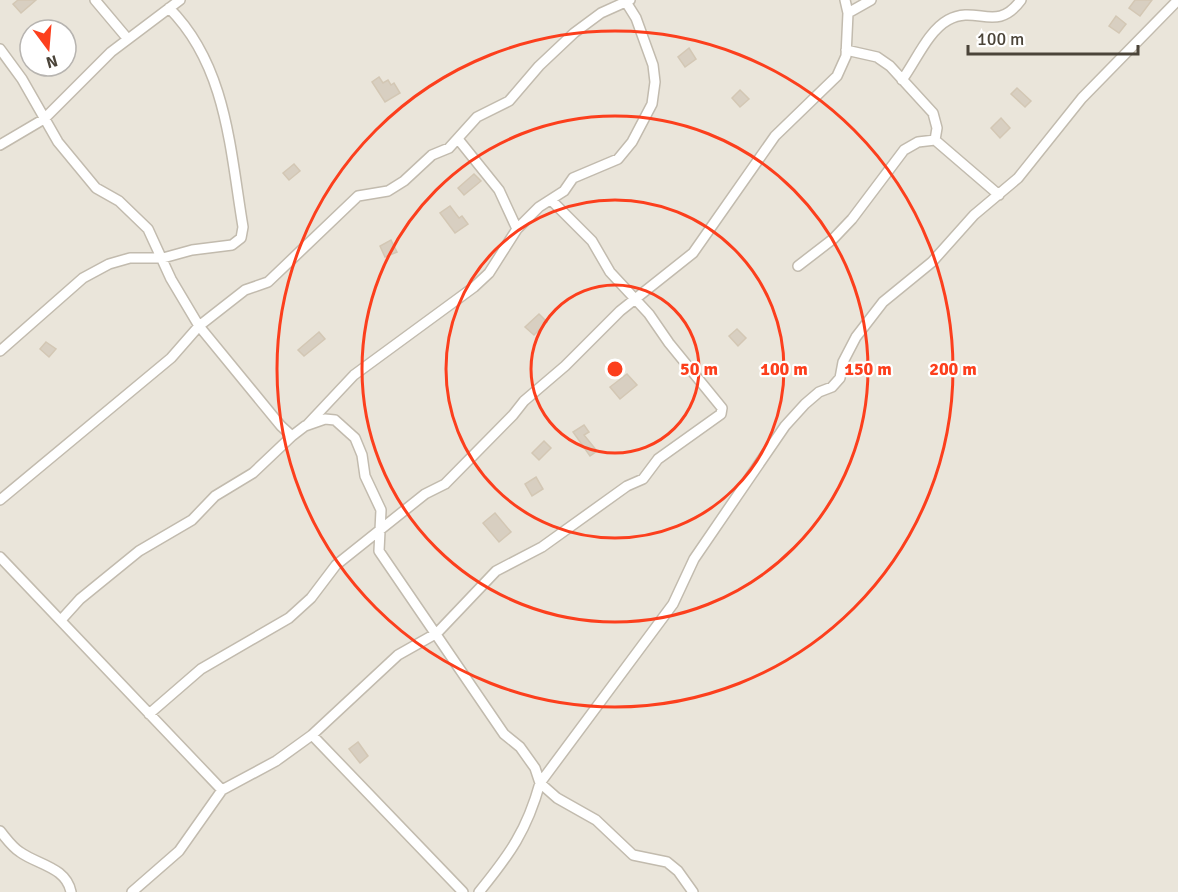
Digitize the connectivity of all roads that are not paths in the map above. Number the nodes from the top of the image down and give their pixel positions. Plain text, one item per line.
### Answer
1 (95, 0) edge
2 (180, 0) edge
3 (845, 0) edge
4 (871, 0) edge
5 (1021, 0) edge
6 (1177, 0) edge
7 (628, 1) edge
8 (168, 8) junction
9 (848, 13) junction
10 (127, 38) junction
11 (0, 49) edge
12 (846, 50) junction
13 (902, 80) junction
14 (44, 119) junction
15 (458, 139) junction
16 (935, 140) junction
17 (0, 145) edge
18 (999, 195) junction
19 (552, 201) junction
20 (517, 229) junction
21 (163, 258) junction
22 (798, 266) dead end
23 (634, 299) junction
24 (199, 326) junction
25 (0, 351) edge
26 (305, 426) junction
27 (292, 436) junction
28 (0, 500) edge
29 (379, 532) junction
30 (0, 557) edge
31 (61, 620) junction
32 (437, 633) junction
33 (148, 714) junction
34 (312, 735) junction
35 (540, 783) junction
36 (222, 790) junction
37 (0, 831) edge
38 (71, 892) edge
39 (132, 892) edge
40 (463, 892) edge
41 (479, 892) edge
42 (693, 892) edge

1 - 10 street
2 - 8 street
3 - 9 street
4 - 9 street
5 - 13 street
6 - 18 street
7 - 15 street
7 - 19 street
8 - 10 street
8 - 21 street
9 - 12 street
10 - 14 street
11 - 14 street
12 - 13 street
12 - 23 street
13 - 16 street
14 - 17 street
14 - 21 street
15 - 20 street
15 - 24 street
16 - 18 street
16 - 22 street
18 - 35 street
19 - 20 street
19 - 23 street
20 - 26 street
21 - 24 street
21 - 25 street
23 - 29 street
23 - 32 street
24 - 27 street
24 - 28 street
26 - 27 street
26 - 29 street
27 - 31 street
29 - 32 street
29 - 33 street
30 - 31 street
31 - 33 street
32 - 34 street
32 - 35 street
33 - 36 street
34 - 36 street
34 - 40 street
35 - 41 street
35 - 42 street
36 - 39 street
37 - 38 street

